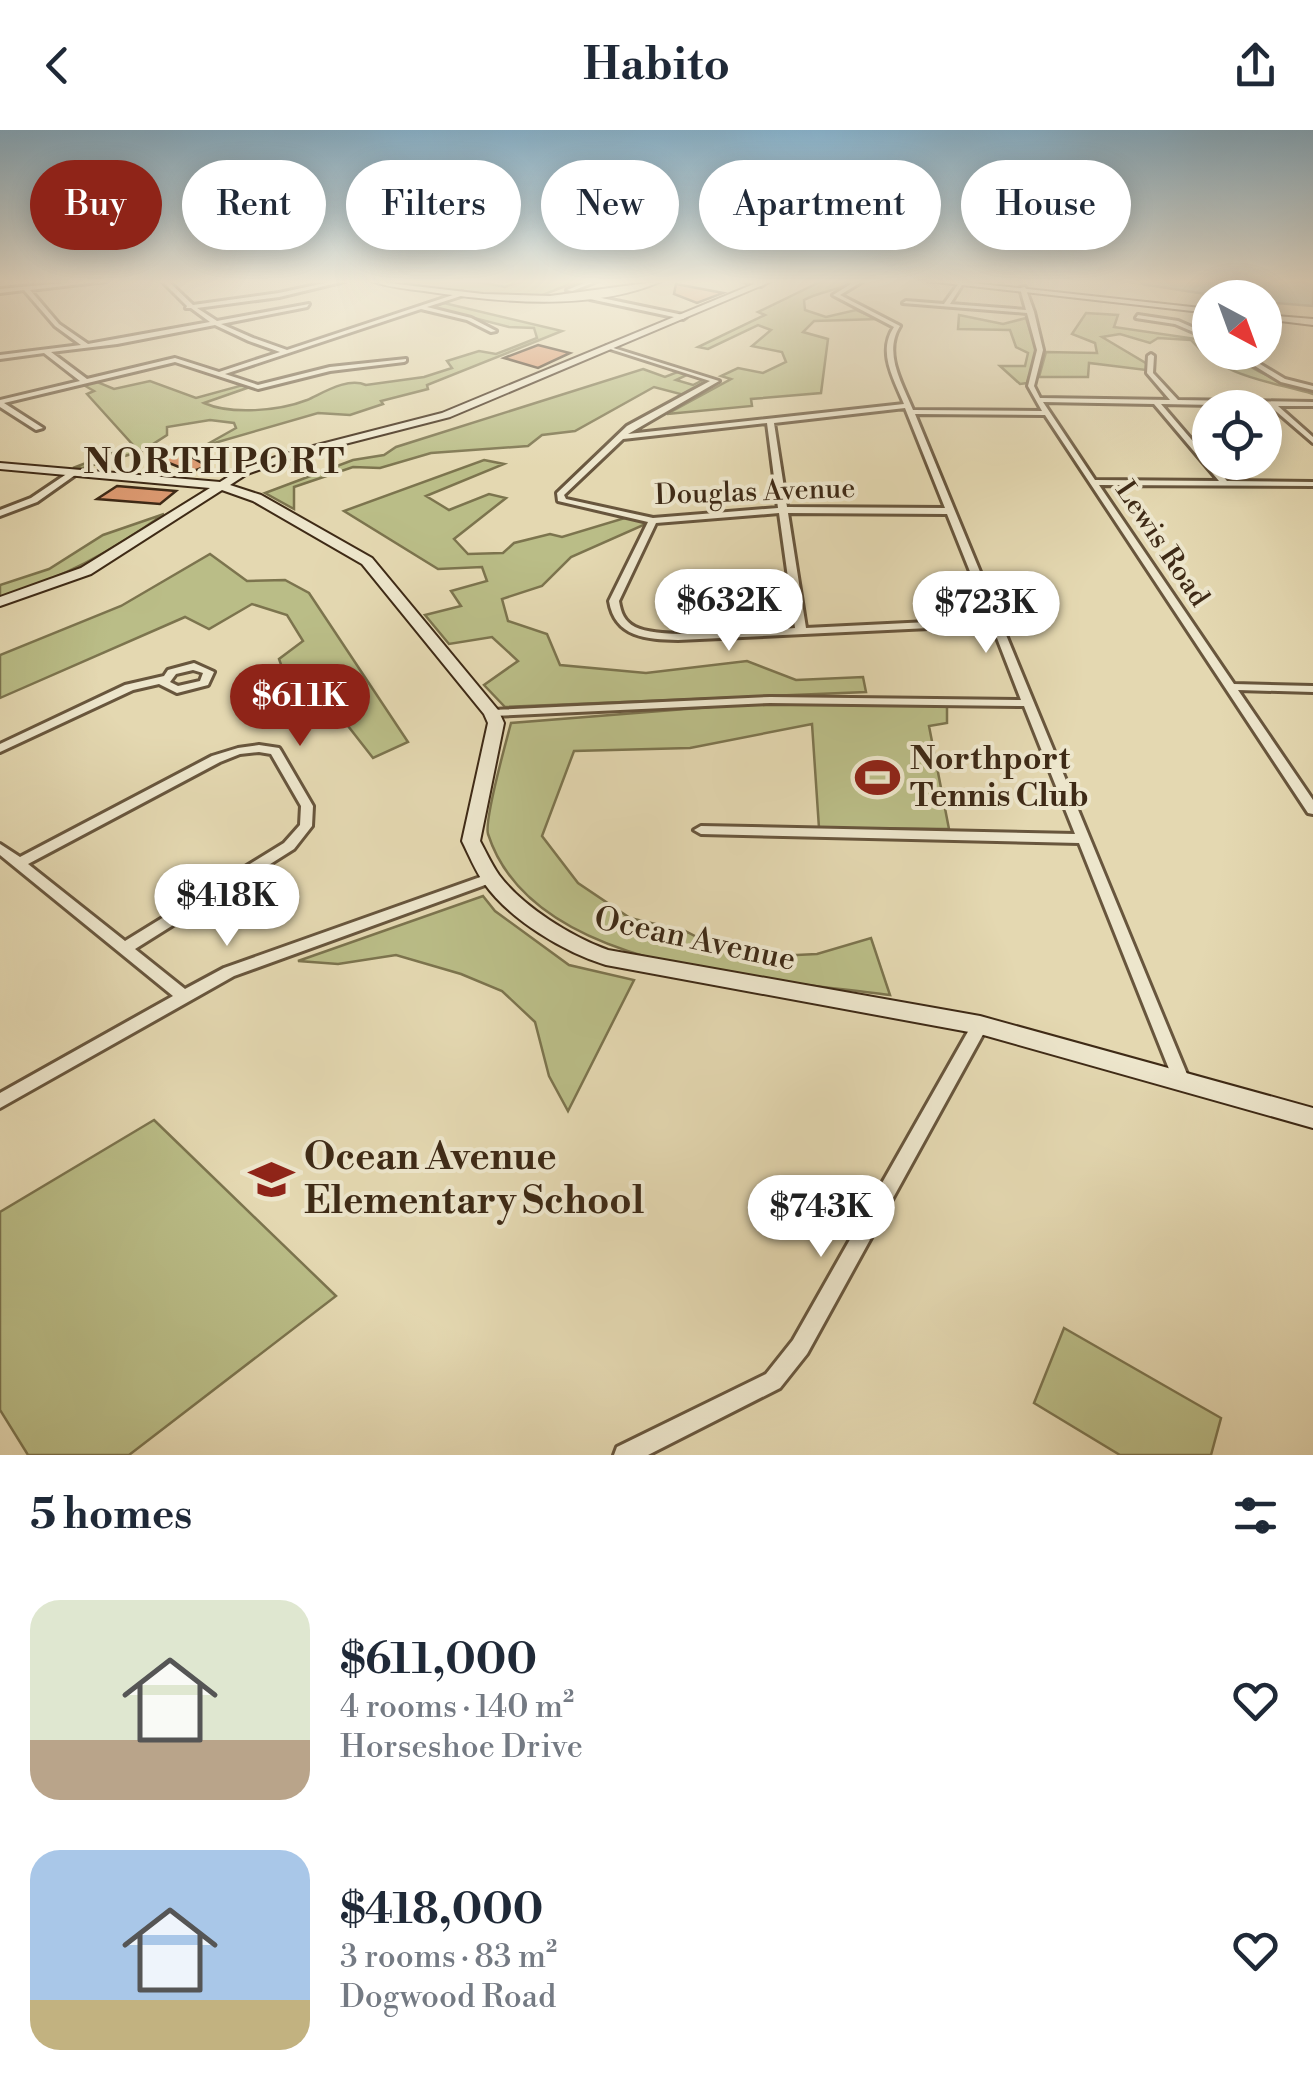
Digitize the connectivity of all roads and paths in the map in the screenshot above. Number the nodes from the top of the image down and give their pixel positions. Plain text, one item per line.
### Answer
1 (82, 343) edge
2 (105, 343) edge
3 (258, 343) edge
4 (315, 343) edge
5 (619, 343) edge
6 (887, 343) edge
7 (1038, 343) edge
8 (87, 346) junction
9 (609, 347) junction
10 (46, 352) junction
11 (287, 352) junction
12 (1151, 356) dead end
13 (0, 357) edge
14 (404, 360) dead end
15 (1265, 370) edge
16 (219, 374) junction
17 (85, 381) junction
18 (1313, 388) edge
19 (1038, 400) junction
20 (1155, 402) junction
21 (1174, 402) junction
22 (1192, 402) edge
23 (0, 403) edge
24 (1282, 403) edge
25 (1313, 404) edge
26 (909, 409) junction
27 (1047, 413) junction
28 (1282, 413) edge
29 (770, 422) junction
30 (39, 428) dead end
31 (620, 437) junction
32 (1313, 441) edge
33 (0, 466) edge
34 (74, 472) junction
35 (1094, 482) junction
36 (1225, 483) junction
37 (219, 484) junction
38 (1313, 484) edge
39 (784, 510) junction
40 (951, 512) junction
41 (0, 513) edge
42 (653, 521) junction
43 (0, 602) edge
44 (994, 622) junction
45 (801, 631) junction
46 (164, 680) dead end
47 (1231, 688) junction
48 (1313, 689) edge
49 (1027, 703) junction
50 (492, 713) junction
51 (0, 748) edge
52 (1313, 810) edge
53 (701, 830) dead end
54 (1083, 839) junction
55 (0, 848) edge
56 (20, 863) junction
57 (491, 878) junction
58 (123, 949) junction
59 (184, 996) junction
60 (980, 1024) junction
61 (1180, 1079) junction
62 (0, 1101) edge
63 (1313, 1118) edge
64 (624, 1455) edge

1 - 8 street
2 - 8 street
3 - 11 street
4 - 11 street
5 - 9 main road
6 - 26 street
7 - 19 street
8 - 10 street
9 - 31 street
9 - 37 main road
10 - 13 street
10 - 17 street
11 - 16 street
12 - 21 street
14 - 16 street
15 - 18 street
16 - 17 street
17 - 23 street
19 - 20 street
19 - 27 street, Lewis Road
20 - 21 street
20 - 36 street
21 - 22 street
23 - 30 street
24 - 25 street
26 - 27 street
26 - 29 street
26 - 40 street
27 - 35 street, Lewis Road
28 - 32 street
29 - 31 street
29 - 39 street
31 - 42 street, Douglas Avenue
33 - 34 main road
34 - 37 main road
34 - 41 street
35 - 36 street
35 - 47 street, Lewis Road
36 - 38 street
37 - 43 main road
37 - 50 main road
39 - 40 street, Douglas Avenue
39 - 42 street, Douglas Avenue
39 - 45 street
40 - 44 street
42 - 45 street
44 - 45 street
44 - 49 street
46 - 51 street
47 - 48 street
47 - 52 street, Lewis Road
49 - 50 street
49 - 54 street
50 - 57 main road, Ocean Avenue
53 - 54 street
54 - 61 street
55 - 56 street
56 - 58 street
56 - 58 street
57 - 59 street
57 - 60 main road, Ocean Avenue
58 - 59 street
59 - 62 street
60 - 61 main road, Ocean Avenue
60 - 64 street
61 - 63 main road, Ocean Avenue

